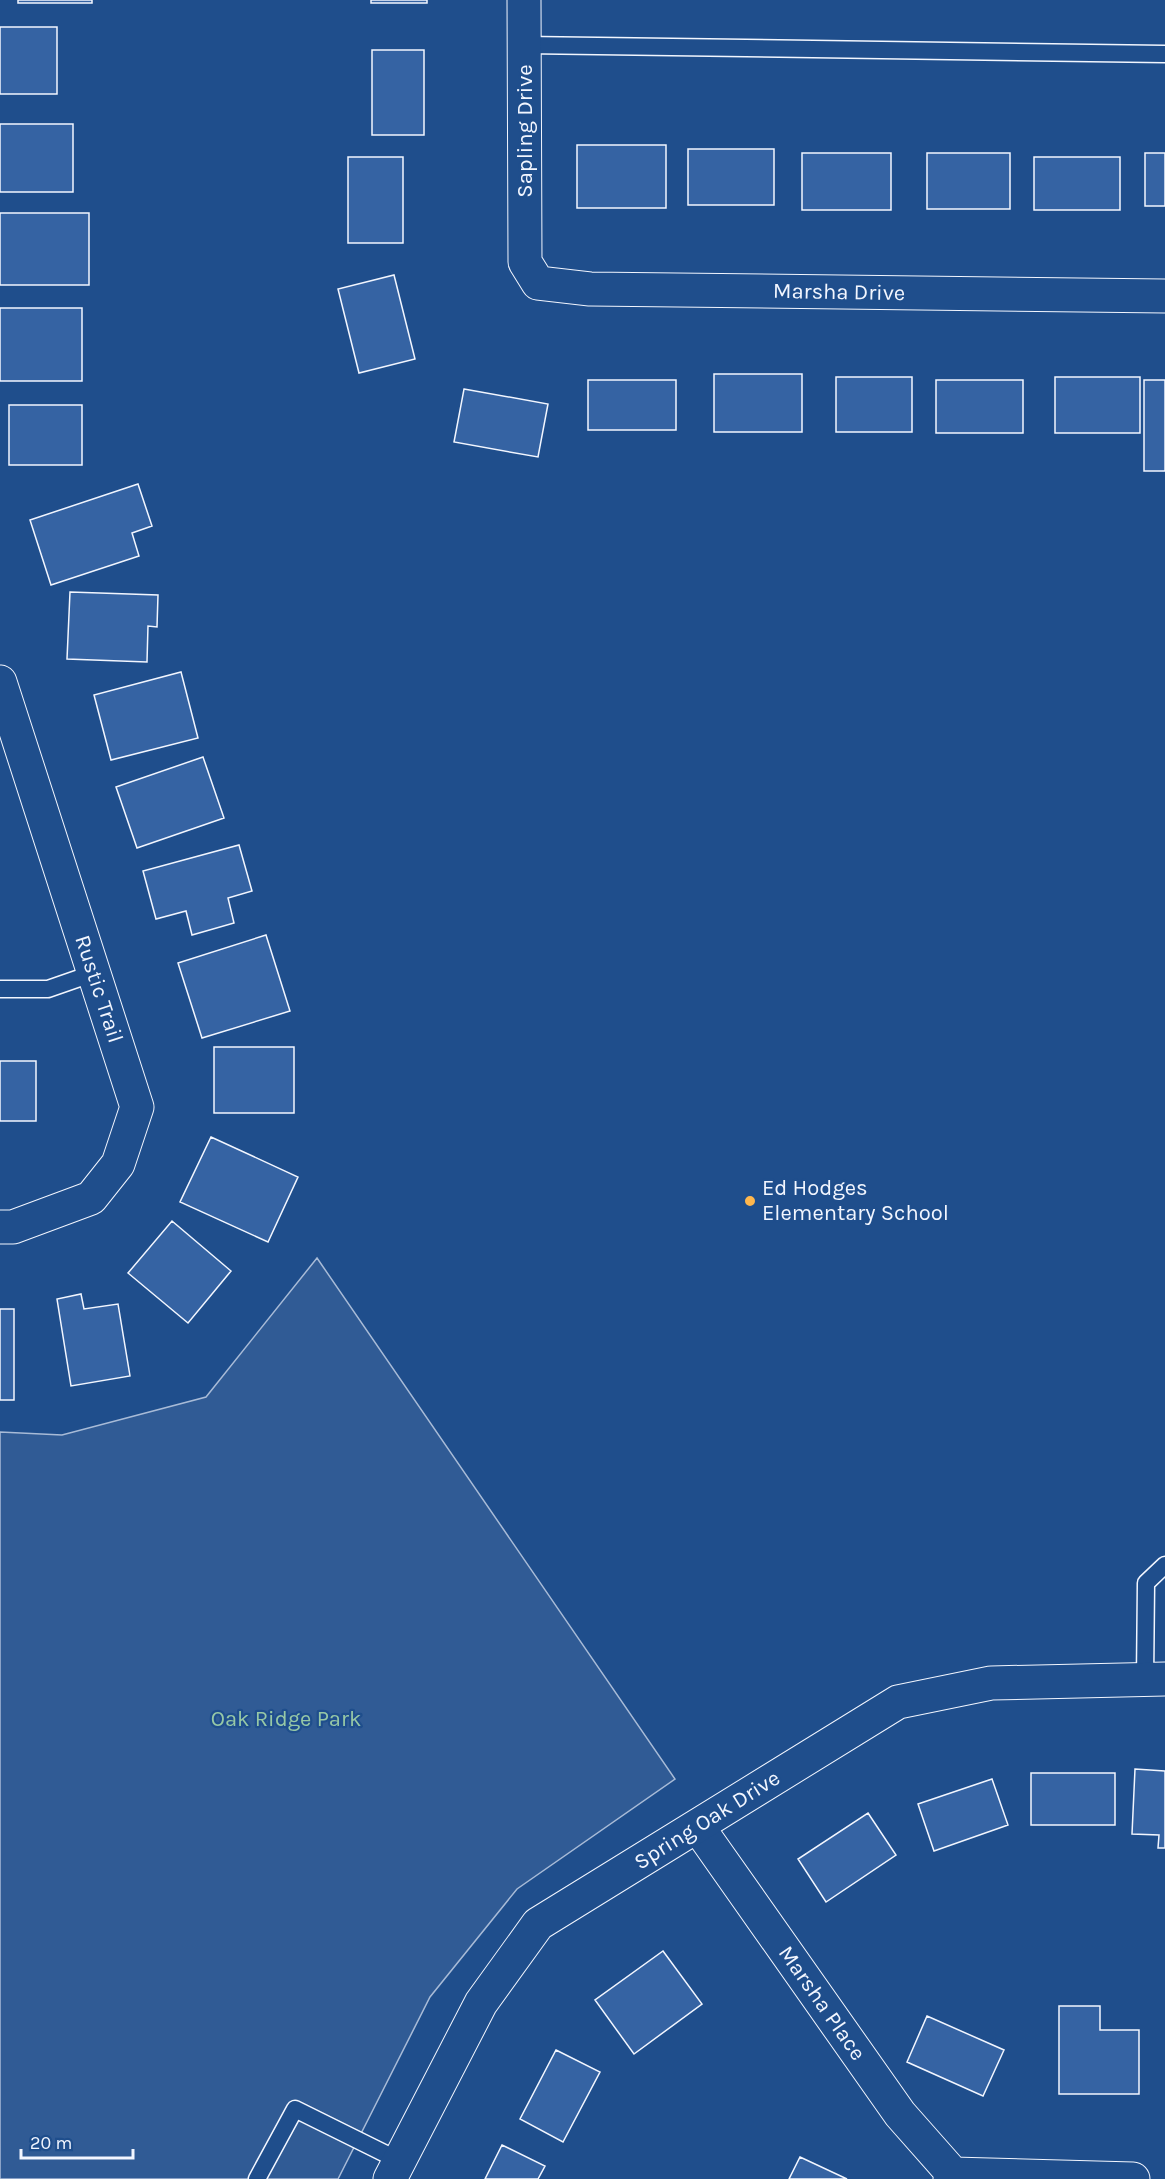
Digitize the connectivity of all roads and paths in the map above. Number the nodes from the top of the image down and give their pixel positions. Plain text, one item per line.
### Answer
1 (524, 0) edge
2 (524, 45) junction
3 (1165, 54) edge
4 (525, 262) joint
5 (1165, 296) edge
6 (0, 682) edge
7 (8, 734) edge
8 (94, 973) junction
9 (0, 989) edge
10 (0, 1227) edge
11 (1165, 1565) edge
12 (1155, 1679) edge
13 (698, 1827) junction
14 (395, 2170) edge
15 (951, 2177) edge
16 (257, 2179) edge
17 (1133, 2179) edge

1 - 2 street, Sapling Drive
2 - 3 lane
2 - 4 street, Sapling Drive
4 - 5 street, Marsha Drive
6 - 7 street, Rustic Trail
7 - 8 street, Rustic Trail
8 - 9 lane
8 - 10 street, Rustic Trail
11 - 12 lane
12 - 13 street, Spring Oak Drive
13 - 14 street, Spring Oak Drive
13 - 15 street, Marsha Place
14 - 16 lane
15 - 17 street

